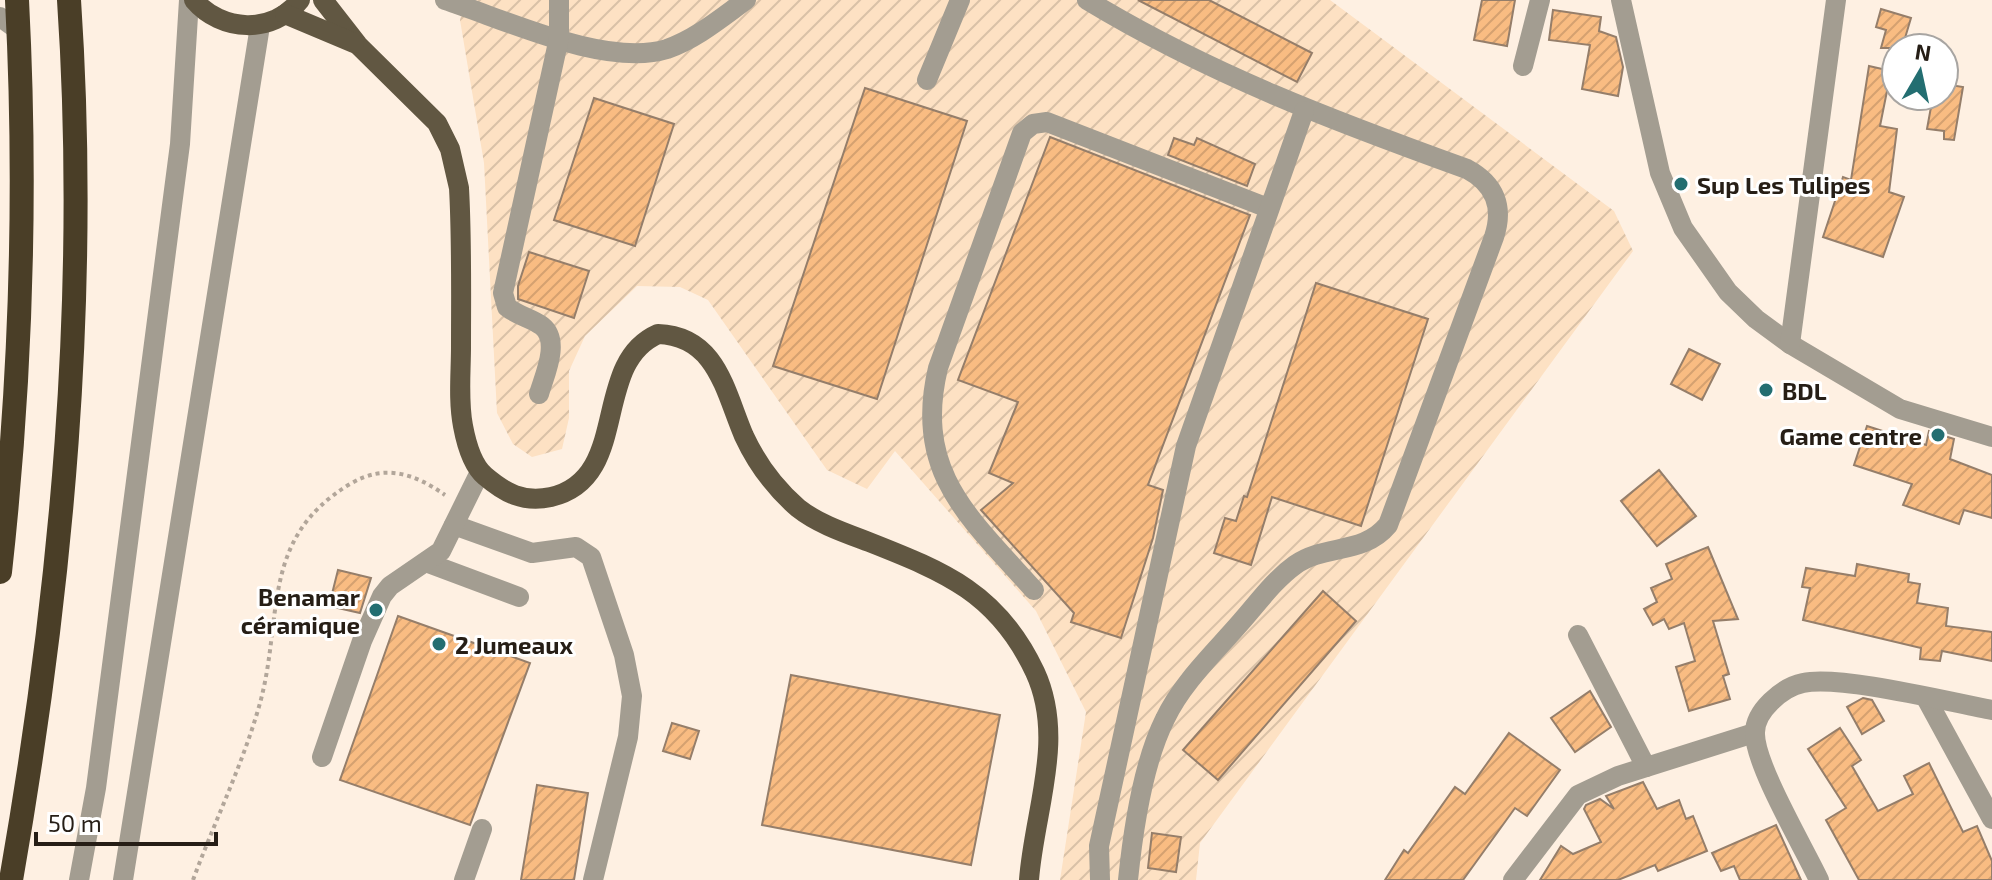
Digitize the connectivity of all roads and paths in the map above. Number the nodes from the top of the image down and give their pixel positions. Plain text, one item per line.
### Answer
1 (17, 0) edge
2 (69, 0) edge
3 (191, 0) edge
4 (300, 0) edge
5 (323, 0) edge
6 (445, 0) edge
7 (559, 0) edge
8 (746, 0) edge
9 (960, 0) edge
10 (1087, 0) edge
11 (1540, 0) edge
12 (1621, 0) edge
13 (1836, 0) edge
14 (285, 14) junction
15 (9, 24) edge
16 (260, 26) junction
17 (559, 38) junction
18 (358, 45) junction
19 (1523, 66) dead end
20 (927, 80) dead end
21 (1304, 111) junction
22 (1268, 208) junction
23 (1790, 344) junction
24 (539, 394) dead end
25 (1992, 437) edge
26 (480, 472) junction
27 (459, 516) junction
28 (428, 563) junction
29 (0, 572) edge
30 (1034, 590) dead end
31 (519, 597) dead end
32 (1578, 635) dead end
33 (1926, 698) junction
34 (1992, 710) edge
35 (1754, 733) junction
36 (322, 757) dead end
37 (1646, 767) junction
38 (1992, 819) edge
39 (482, 829) dead end
40 (11, 880) edge
41 (79, 880) edge
42 (123, 880) edge
43 (193, 880) edge
44 (464, 880) edge
45 (593, 880) edge
46 (1029, 880) edge
47 (1100, 880) edge
48 (1128, 880) edge
49 (1513, 880) edge
50 (1819, 880) edge

1 - 15 highway
2 - 40 highway
3 - 16 main road
3 - 41 street
4 - 14 main road
5 - 18 main road
6 - 17 street
7 - 17 street
8 - 17 street
9 - 20 street
10 - 21 street
11 - 19 street
12 - 23 street
13 - 23 street
14 - 16 main road
14 - 18 main road
15 - 29 highway
16 - 42 street
17 - 24 street
18 - 26 main road
21 - 22 street
21 - 48 street
22 - 30 street
22 - 47 street
23 - 25 street
26 - 27 street
26 - 46 main road
27 - 28 street
27 - 43 path
27 - 45 street
28 - 31 street
28 - 36 street
32 - 37 street
33 - 34 street
33 - 35 street
33 - 38 street
35 - 37 street
35 - 50 street
37 - 49 street
39 - 44 street

